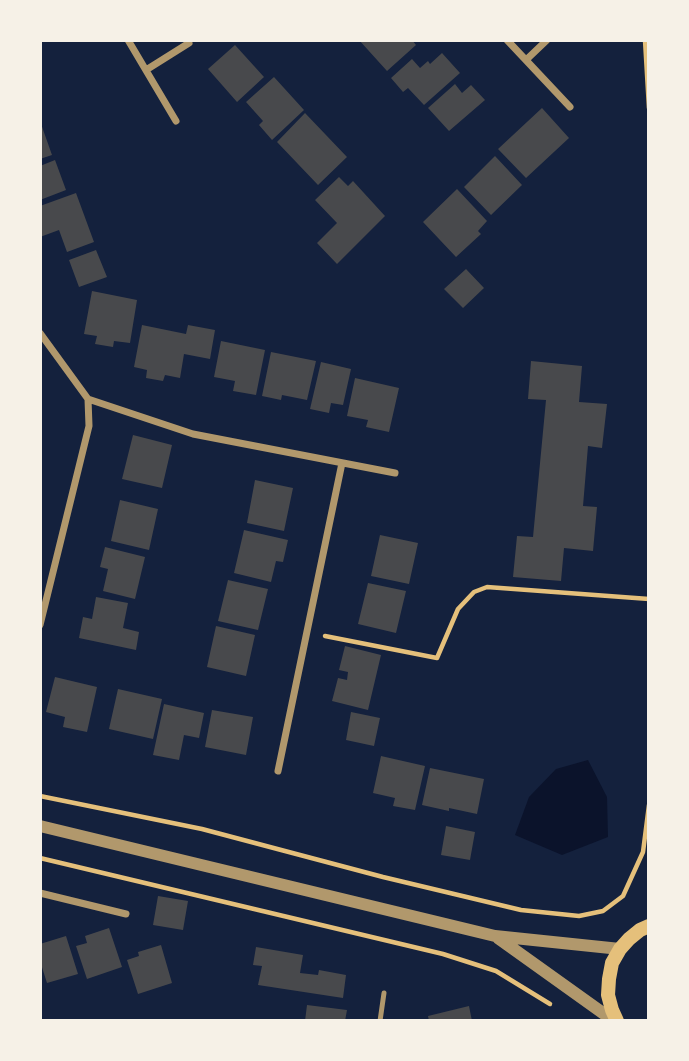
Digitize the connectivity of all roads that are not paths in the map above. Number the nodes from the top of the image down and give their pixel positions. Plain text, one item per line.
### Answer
1 (128, 40) edge
2 (506, 40) edge
3 (547, 40) edge
4 (189, 43) dead end
5 (526, 60) junction
6 (146, 70) junction
7 (570, 107) dead end
8 (176, 121) dead end
9 (40, 333) edge
10 (88, 399) junction
11 (342, 463) junction
12 (395, 473) dead end
13 (40, 625) edge
14 (278, 771) dead end
15 (40, 826) edge
16 (40, 893) edge
17 (126, 914) dead end
18 (649, 926) edge
19 (495, 936) junction
20 (620, 949) junction
21 (384, 993) dead end
22 (380, 1021) edge
23 (616, 1021) edge

1 - 6 street
2 - 5 street
3 - 5 street
4 - 6 street
5 - 7 street
6 - 8 street
9 - 10 street
10 - 11 street
10 - 13 street
11 - 12 street
11 - 14 street
15 - 19 street
16 - 17 street
18 - 20 main road
19 - 20 street
19 - 23 street
20 - 23 main road
21 - 22 lane

